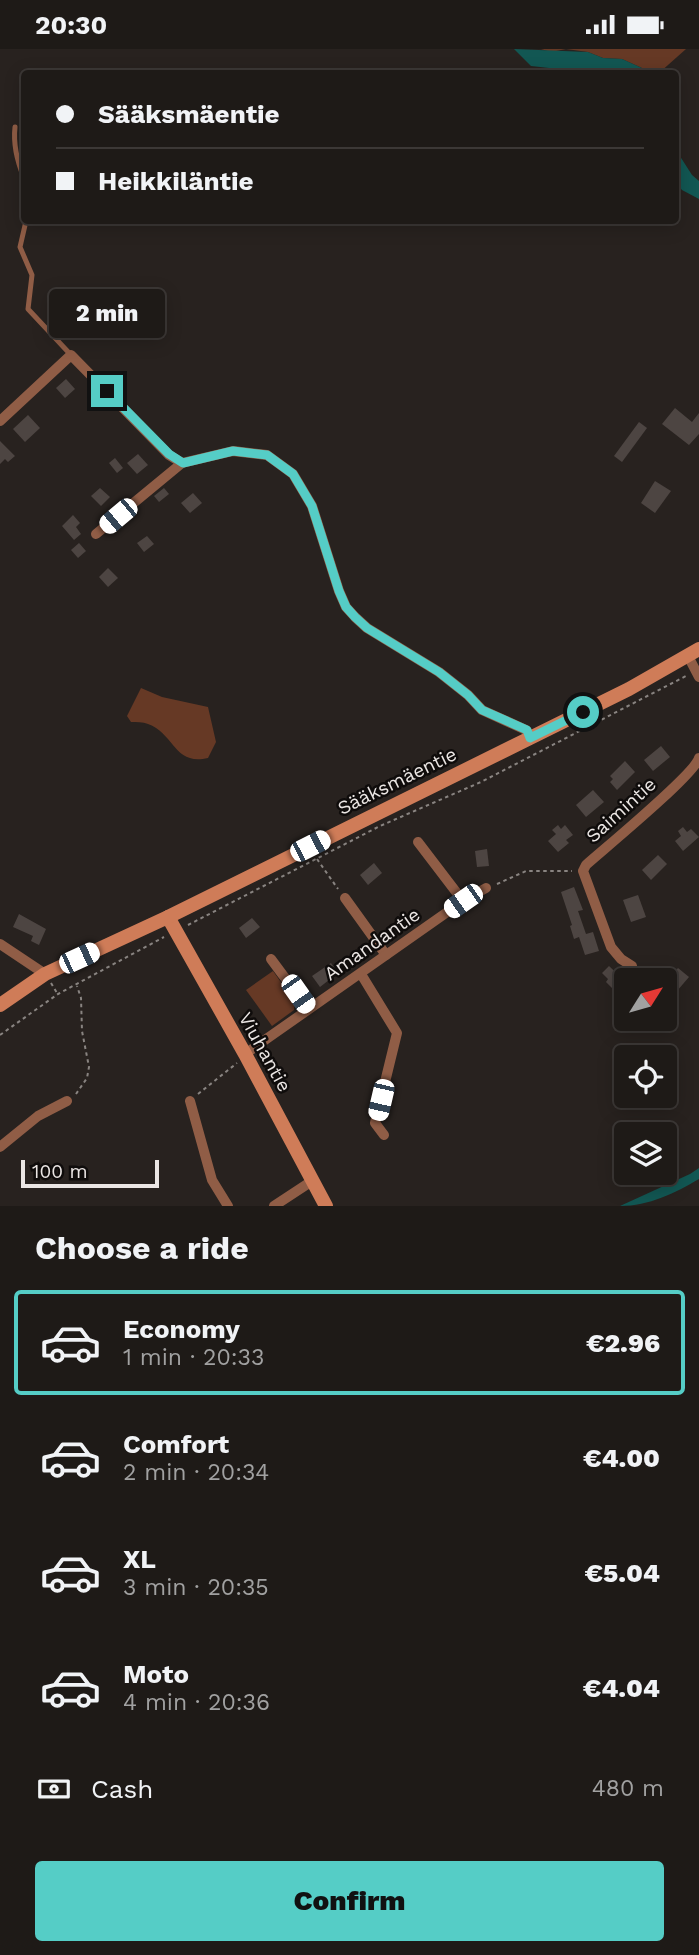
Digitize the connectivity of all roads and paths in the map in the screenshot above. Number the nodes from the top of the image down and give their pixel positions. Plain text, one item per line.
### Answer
1 (15, 127) dead end
2 (21, 171) edge
3 (25, 224) edge
4 (71, 355) junction
5 (0, 421) edge
6 (183, 463) junction
7 (96, 534) dead end
8 (694, 653) edge
9 (698, 673) edge
10 (530, 738) junction
11 (699, 758) edge
12 (418, 842) dead end
13 (316, 858) junction
14 (583, 871) junction
15 (486, 888) joint
16 (345, 898) joint
17 (463, 901) junction
18 (168, 917) junction
19 (176, 932) junction
20 (0, 944) edge
21 (386, 955) junction
22 (271, 960) dead end
23 (632, 966) dead end
24 (45, 974) junction
25 (361, 974) junction
26 (76, 983) junction
27 (0, 1005) edge
28 (308, 1009) junction
29 (0, 1035) edge
30 (246, 1055) junction
31 (67, 1101) joint
32 (190, 1101) joint
33 (384, 1135) dead end
34 (0, 1147) edge
35 (312, 1181) junction
36 (228, 1206) edge
37 (274, 1206) edge
38 (326, 1206) edge

1 - 2 lane
3 - 4 lane
4 - 5 street
4 - 6 street
6 - 7 street
6 - 10 street
8 - 9 street
8 - 10 street, Sääksmäentie
9 - 13 path
10 - 18 street, Sääksmäentie
11 - 14 street, Saimintie
12 - 17 street
13 - 16 path
13 - 19 path
14 - 15 path
14 - 23 street, Saimintie
15 - 17 street, Amandantie
16 - 21 street
17 - 21 street, Amandantie
18 - 19 street, Viuhantie
18 - 24 street, Sääksmäentie
19 - 26 path
19 - 30 street, Viuhantie
20 - 24 street
21 - 25 street, Amandantie
22 - 28 street
24 - 27 street, Sääksmäentie
25 - 28 street, Amandantie
25 - 33 street
26 - 29 path
26 - 31 path
28 - 30 street, Amandantie
30 - 32 path
30 - 35 street, Viuhantie
31 - 34 street
32 - 36 street
35 - 37 street
35 - 38 street, Viuhantie

